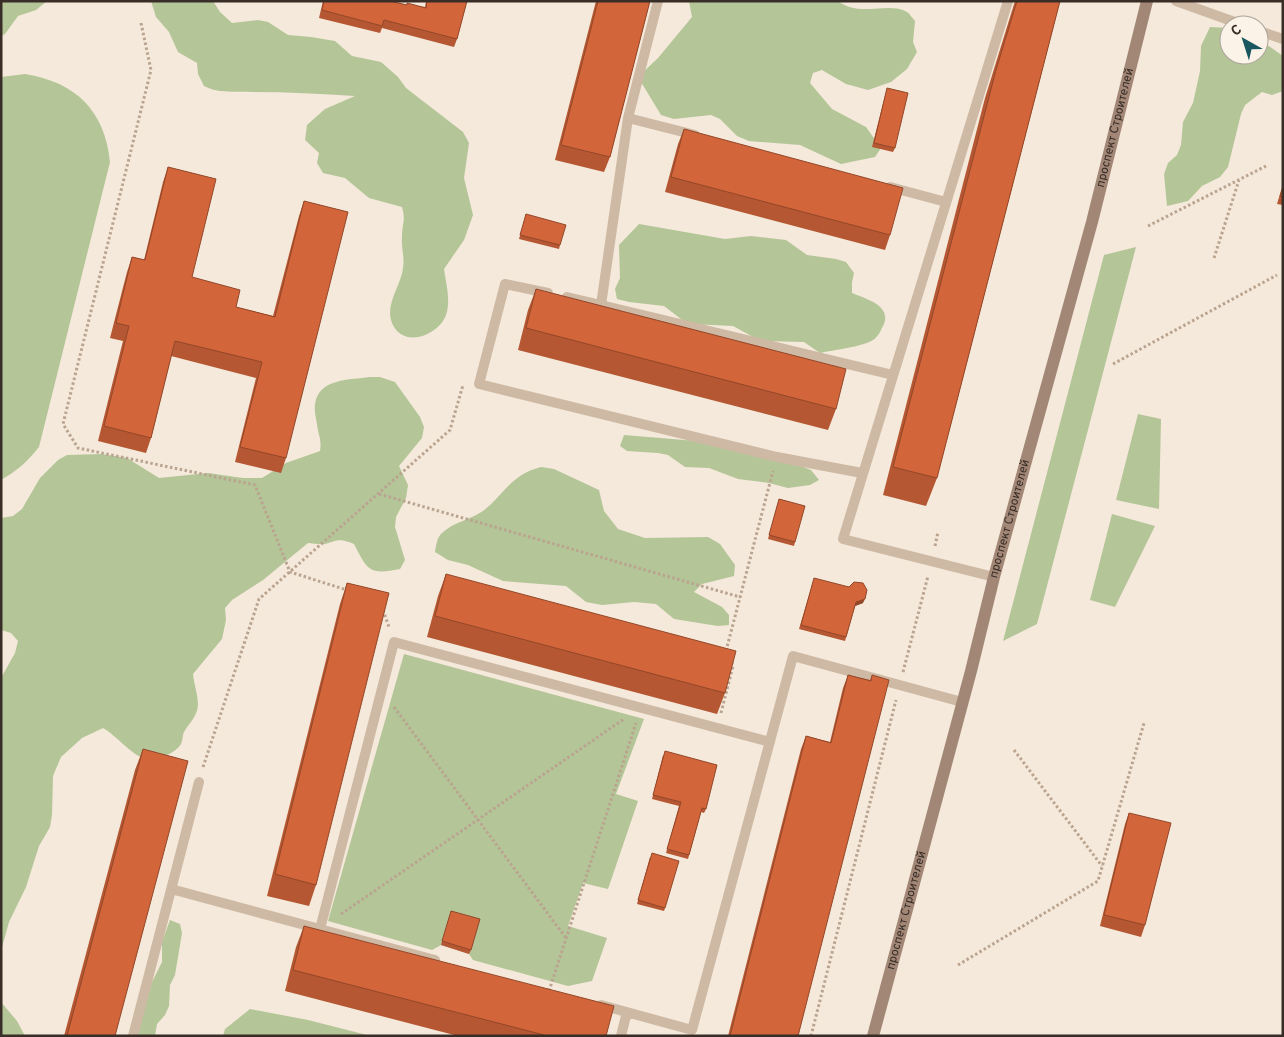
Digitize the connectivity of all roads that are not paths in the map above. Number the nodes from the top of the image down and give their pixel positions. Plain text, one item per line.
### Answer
1 (658, 1) edge
2 (1008, 1) edge
3 (1147, 1) edge
4 (1176, 1) edge
5 (1219, 16) edge
6 (1269, 34) edge
7 (1283, 39) edge
8 (628, 118) junction
9 (705, 138) edge
10 (878, 184) edge
11 (946, 202) junction
12 (601, 305) junction
13 (892, 375) junction
14 (862, 473) junction
15 (994, 577) junction
16 (962, 702) junction
17 (770, 742) junction
18 (199, 782) road end
19 (171, 889) junction
20 (320, 929) junction
21 (444, 962) edge
22 (592, 1002) edge
23 (627, 1012) junction
24 (133, 1036) edge
25 (621, 1036) edge
26 (873, 1036) edge

1 - 8 lane
2 - 11 lane
3 - 15 street, проспект Строителей
4 - 5 lane
6 - 7 lane
8 - 9 lane
8 - 12 lane
10 - 11 lane
11 - 13 lane
12 - 13 lane
12 - 14 lane
13 - 14 lane
14 - 15 lane
15 - 16 street, проспект Строителей
16 - 17 lane
16 - 26 street, проспект Строителей
17 - 20 lane
17 - 23 lane
18 - 19 lane
19 - 20 lane
19 - 24 lane
20 - 21 lane
22 - 23 lane
23 - 25 lane

